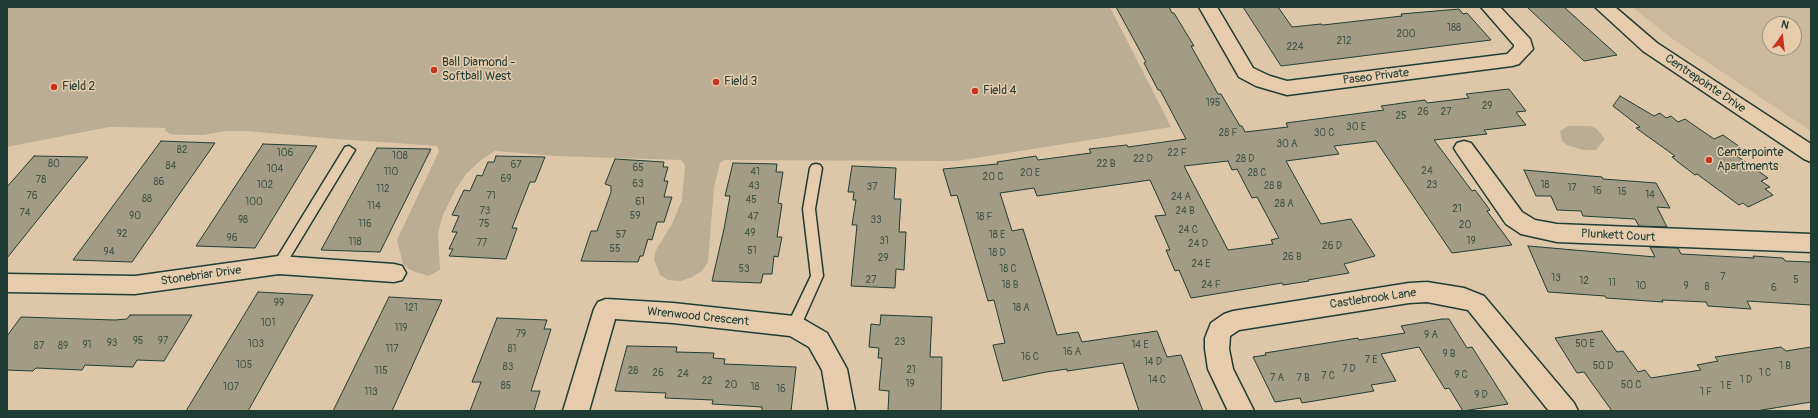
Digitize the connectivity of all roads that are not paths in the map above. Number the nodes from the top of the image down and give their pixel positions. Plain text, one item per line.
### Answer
1 (1208, 7) edge
2 (1490, 7) edge
3 (1604, 7) edge
4 (1464, 148) dead end
5 (349, 150) dead end
6 (1811, 154) edge
7 (816, 168) dead end
8 (1811, 244) edge
9 (279, 265) junction
10 (394, 273) dead end
11 (8, 285) edge
12 (794, 326) junction
13 (576, 411) edge
14 (842, 411) edge
15 (1241, 411) edge
16 (1565, 411) edge

1 - 2 street, Paseo Private
3 - 6 street, Centrepointe Drive
4 - 8 street, Plunkett Court
5 - 9 lane
7 - 12 lane
9 - 10 street, Stonebriar Drive
9 - 11 street, Stonebriar Drive
12 - 13 street, Wrenwood Crescent
12 - 14 street, Wrenwood Crescent
15 - 16 street, Castlebrook Lane

